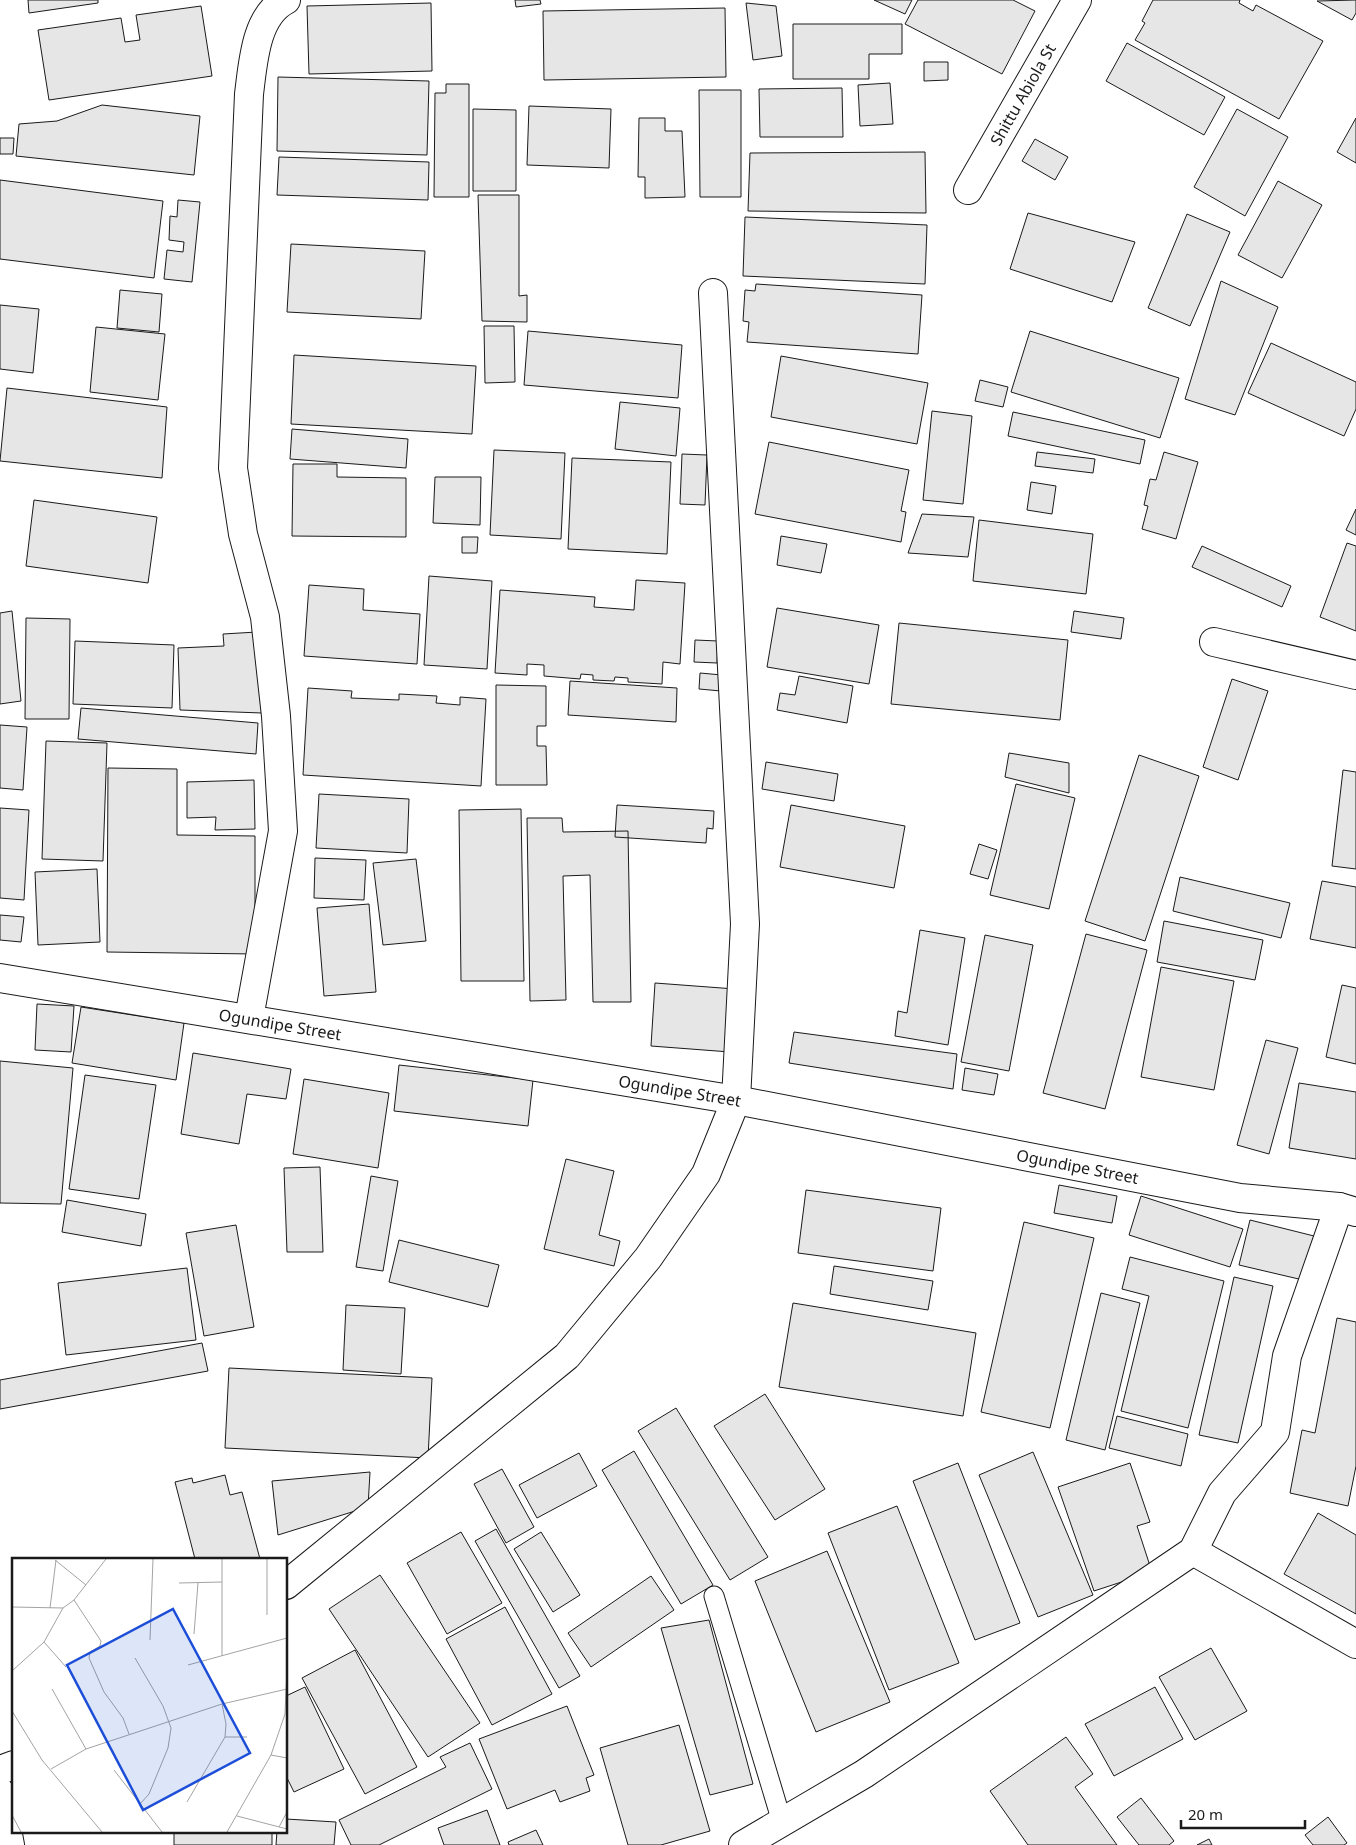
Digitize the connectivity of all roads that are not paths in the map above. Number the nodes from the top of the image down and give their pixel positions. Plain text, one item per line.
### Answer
1 (286, 0) edge
2 (1077, 0) edge
3 (968, 190) dead end
4 (713, 293) dead end
5 (1214, 642) dead end
6 (1356, 675) edge
7 (0, 978) edge
8 (249, 1018) junction
9 (736, 1100) junction
10 (1348, 1210) edge
11 (1193, 1550) junction
12 (288, 1583) edge
13 (714, 1596) dead end
14 (1356, 1644) edge
15 (12, 1766) edge
16 (0, 1770) edge
17 (0, 1792) edge
18 (782, 1822) junction
19 (10, 1845) edge
20 (743, 1845) edge

1 - 8 street
2 - 3 street, Shittu Abiola St
4 - 9 street
5 - 6 street
7 - 8 street, Ogundipe Street
8 - 9 street, Ogundipe Street
9 - 10 street, Ogundipe Street
9 - 12 street
10 - 11 street
11 - 14 street
11 - 18 street
13 - 18 lane
15 - 16 street
17 - 19 street
18 - 20 street

